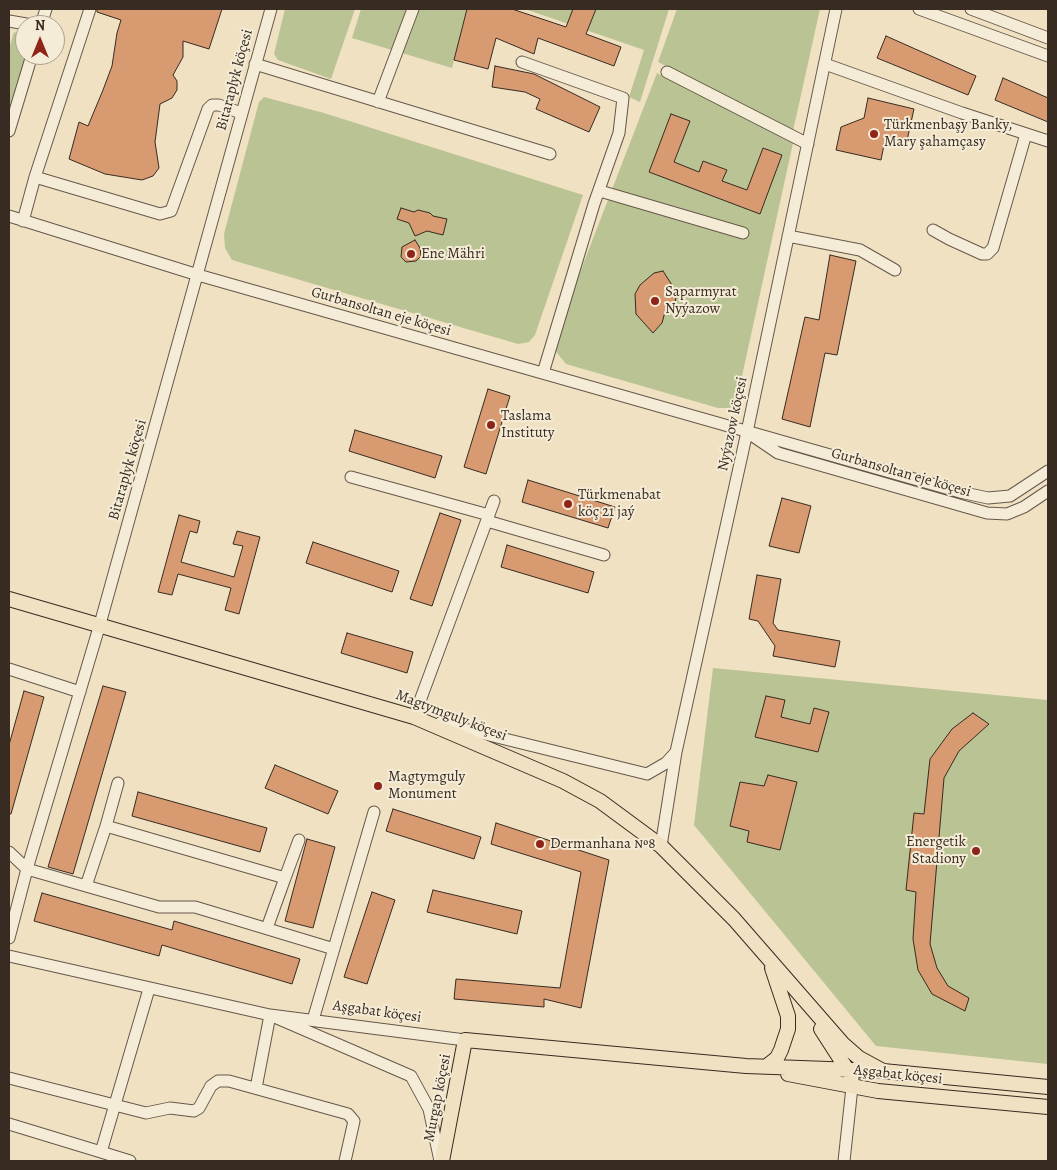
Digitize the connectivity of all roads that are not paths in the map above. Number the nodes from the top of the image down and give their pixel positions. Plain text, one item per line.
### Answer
1 (90, 9) edge
2 (270, 9) edge
3 (413, 9) edge
4 (836, 9) edge
5 (919, 9) edge
6 (971, 9) edge
7 (985, 11) edge
8 (1048, 38) edge
9 (1048, 56) edge
10 (522, 62) dead end
11 (255, 64) junction
12 (824, 64) junction
13 (29, 65) edge
14 (667, 72) dead end
15 (378, 102) junction
16 (242, 113) junction
17 (9, 131) edge
18 (1026, 134) junction
19 (1048, 141) edge
20 (808, 144) junction
21 (550, 154) dead end
22 (35, 177) junction
23 (600, 191) junction
24 (9, 216) edge
25 (23, 221) junction
26 (933, 230) dead end
27 (743, 233) dead end
28 (788, 236) junction
29 (895, 270) dead end
30 (198, 275) junction
31 (543, 374) junction
32 (748, 432) junction
33 (1048, 471) edge
34 (351, 477) dead end
35 (1048, 490) edge
36 (494, 502) dead end
37 (488, 518) junction
38 (604, 555) dead end
39 (9, 599) edge
40 (100, 624) junction
41 (9, 669) edge
42 (80, 692) junction
43 (414, 717) junction
44 (676, 752) junction
45 (118, 783) dead end
46 (374, 812) dead end
47 (106, 826) junction
48 (299, 840) dead end
49 (661, 846) junction
50 (9, 852) edge
51 (27, 869) junction
52 (285, 878) junction
53 (86, 886) junction
54 (267, 928) junction
55 (9, 938) edge
56 (334, 948) junction
57 (9, 956) edge
58 (770, 962) junction
59 (149, 989) junction
60 (804, 1000) junction
61 (270, 1015) junction
62 (314, 1020) junction
63 (466, 1040) junction
64 (746, 1066) junction
65 (767, 1066) junction
66 (883, 1071) junction
67 (9, 1078) edge
68 (850, 1078) junction
69 (1048, 1087) edge
70 (256, 1088) junction
71 (115, 1107) junction
72 (1048, 1107) edge
73 (9, 1124) edge
74 (101, 1152) junction
75 (130, 1161) edge
76 (345, 1161) edge
77 (441, 1161) edge
78 (844, 1161) edge

1 - 22 street
2 - 11 street, Bitaraplyk köçesi
3 - 15 street
4 - 12 street, Nyýazow köçesi
5 - 9 street
6 - 7 street
7 - 8 street
10 - 23 street
11 - 15 street
11 - 16 street, Bitaraplyk köçesi
12 - 18 street
12 - 20 street, Nyýazow köçesi
13 - 17 street
14 - 20 street
15 - 21 street
16 - 22 street
16 - 30 street, Bitaraplyk köçesi
18 - 19 street
18 - 26 street
20 - 28 street, Nyýazow köçesi
22 - 25 street
23 - 27 street
23 - 31 street
24 - 25 street, Gurbansoltan eje köçesi
25 - 30 street, Gurbansoltan eje köçesi
28 - 29 street
28 - 32 street, Nyýazow köçesi
30 - 31 street, Gurbansoltan eje köçesi
30 - 40 street, Bitaraplyk köçesi
31 - 32 street, Gurbansoltan eje köçesi
32 - 33 street, Gurbansoltan eje köçesi
32 - 35 street, Gurbansoltan eje köçesi
32 - 44 street, Nyýazow köçesi
34 - 37 street
36 - 37 street
37 - 38 street
37 - 43 street
39 - 40 main road, Magtymguly köçesi
40 - 42 street, Bitaraplyk köçesi
40 - 43 main road, Magtymguly köçesi
41 - 42 street
42 - 51 street, Bitaraplyk köçesi
43 - 44 street
43 - 49 main road, Magtymguly köçesi
44 - 49 street, Nyýazow köçesi
45 - 47 street
46 - 56 street
47 - 52 street
47 - 53 street
48 - 52 street
49 - 58 main road, Magtymguly köçesi
50 - 51 street
51 - 53 street
51 - 55 street, Bitaraplyk köçesi
52 - 54 street
53 - 54 street
54 - 56 street
56 - 62 street
57 - 59 street, Aşgabat köçesi
58 - 60 main road, Magtymguly köçesi
58 - 65 main road
59 - 61 street, Aşgabat köçesi
59 - 71 street
60 - 66 main road, Magtymguly köçesi
60 - 68 main road, Magtymguly köçesi
61 - 62 street, Aşgabat köçesi
61 - 70 street
61 - 77 street, Murgap köçesi
62 - 63 street, Aşgabat köçesi
63 - 64 main road, Aşgabat köçesi
63 - 77 main road, Murgap köçesi
64 - 65 main road, Aşgabat köçesi
64 - 68 main road, Aşgabat köçesi
65 - 68 main road, Aşgabat köçesi
66 - 68 main road, Aşgabat köçesi
66 - 69 main road, Aşgabat köçesi
67 - 71 street
68 - 72 main road, Aşgabat köçesi
68 - 78 street
70 - 71 street
70 - 76 street
71 - 74 street
73 - 74 street
74 - 75 street

